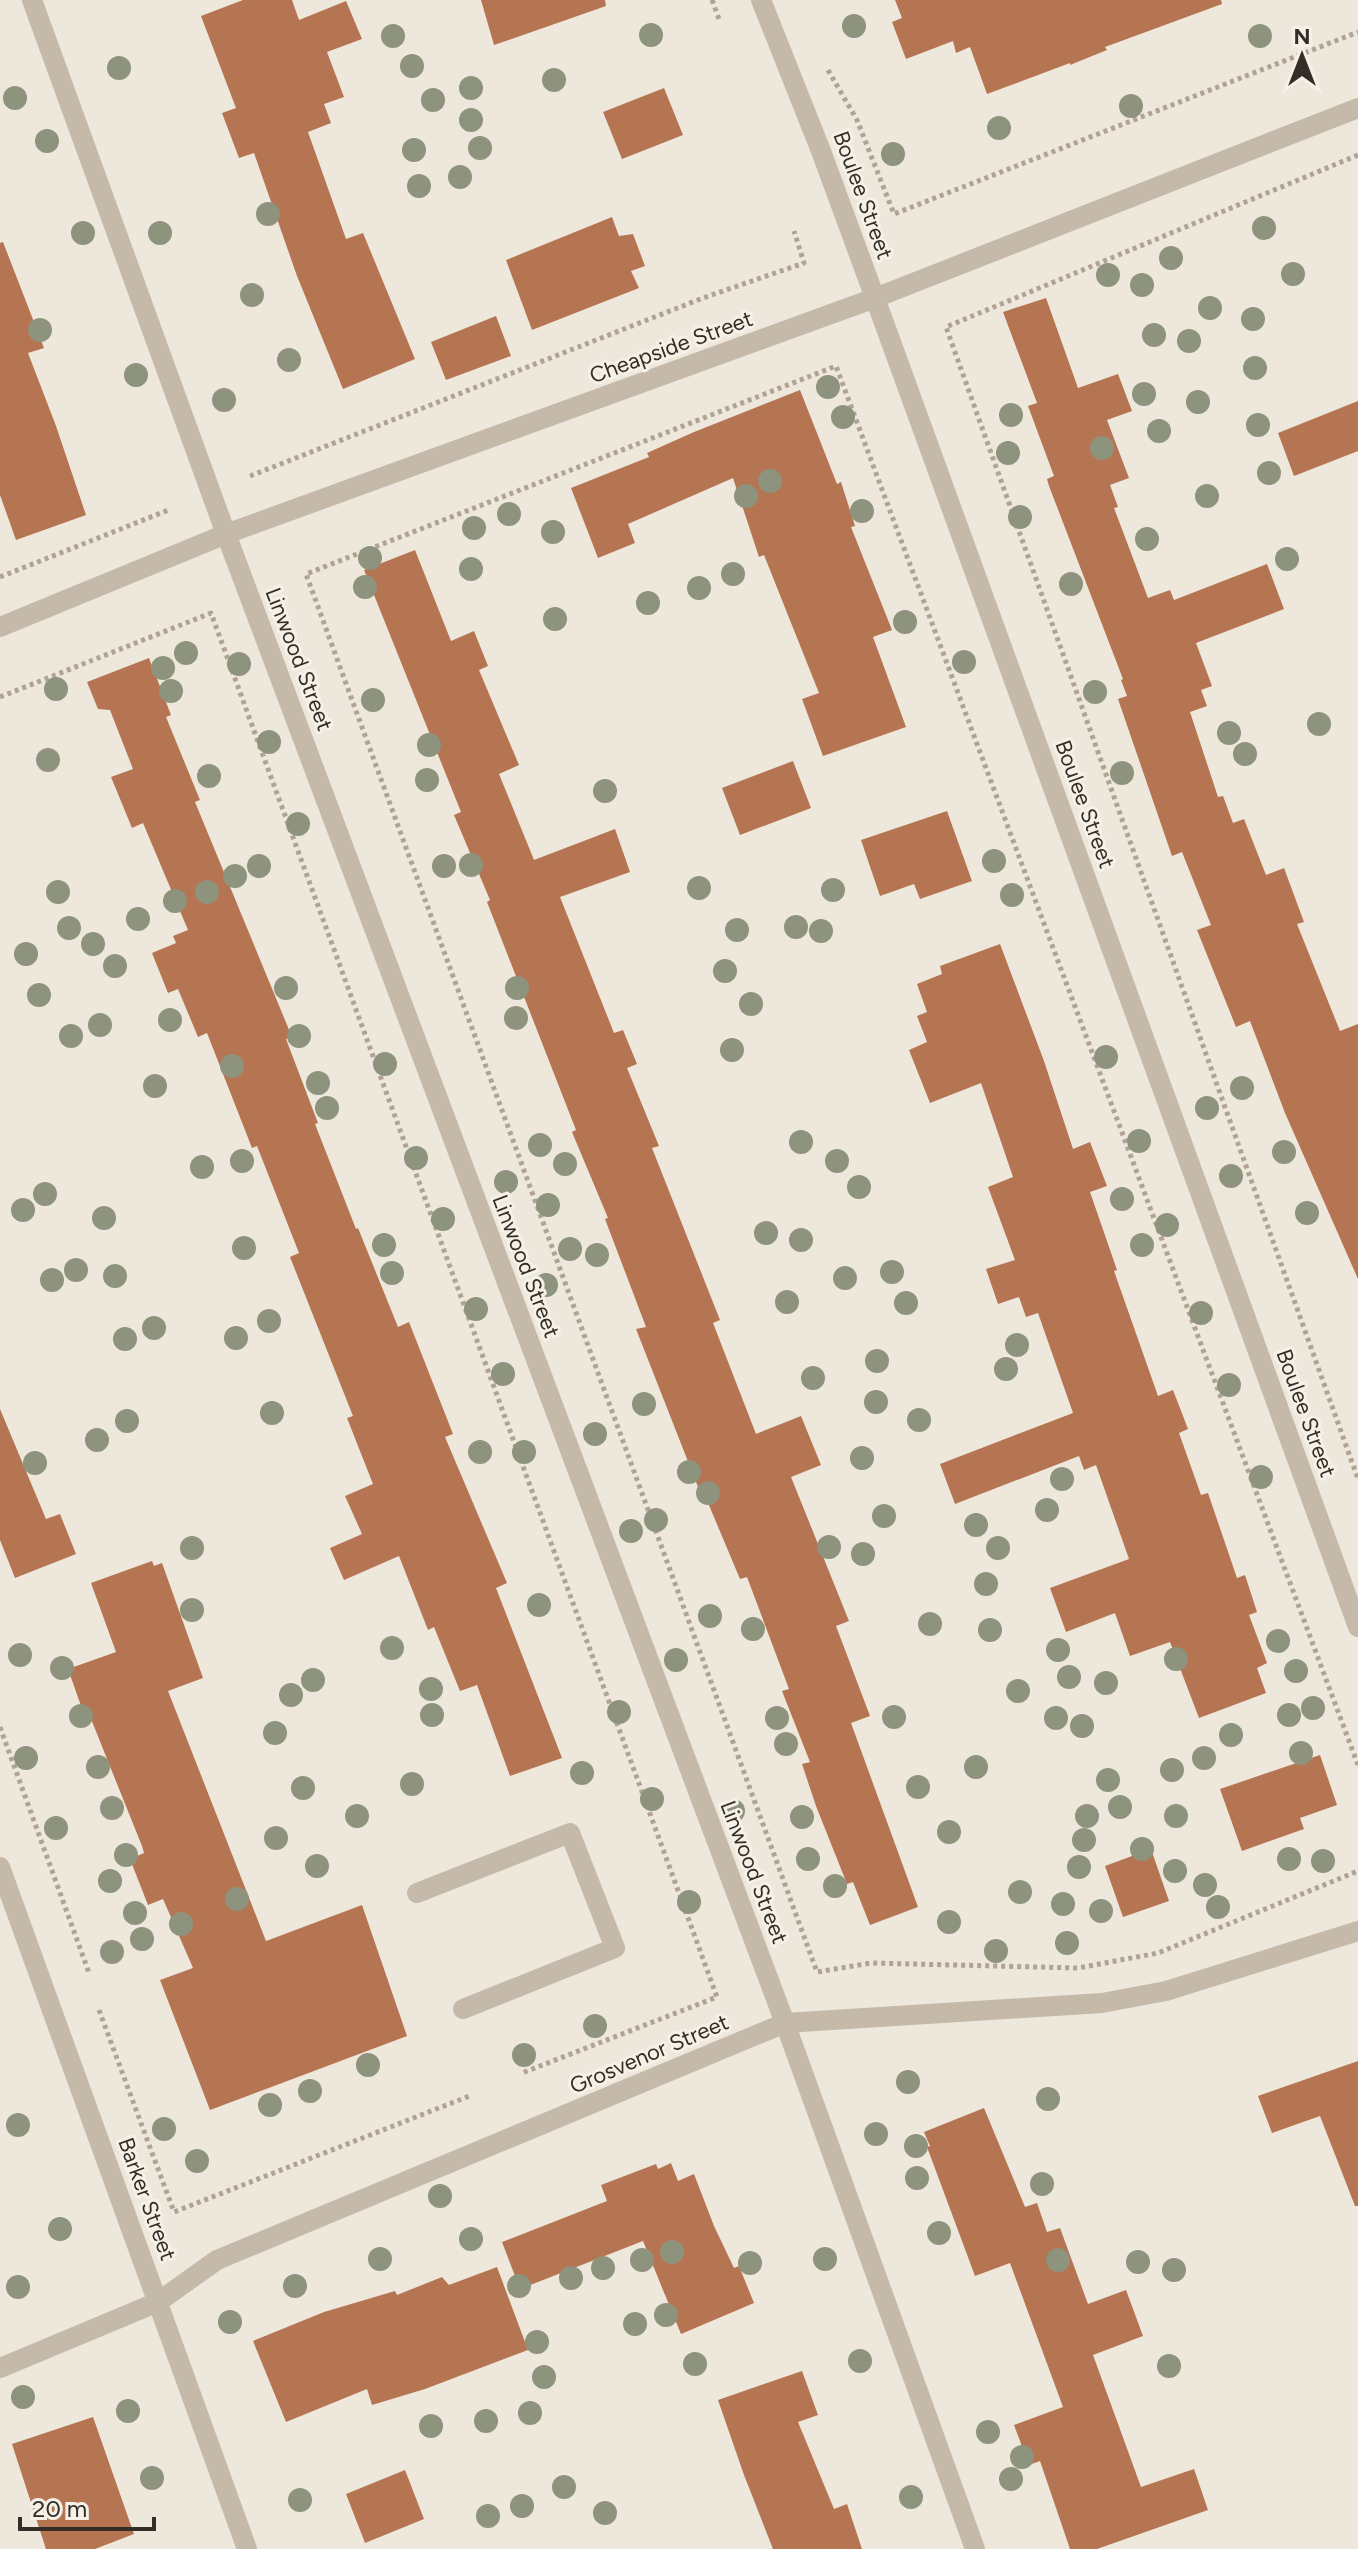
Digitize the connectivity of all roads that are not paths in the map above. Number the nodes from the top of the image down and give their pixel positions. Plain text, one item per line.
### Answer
1 (32, 0) edge
2 (761, 0) edge
3 (1358, 108) edge
4 (875, 298) junction
5 (226, 534) junction
6 (0, 627) edge
7 (1358, 1627) edge
8 (0, 1867) edge
9 (417, 1893) dead end
10 (1358, 1931) edge
11 (463, 2009) dead end
12 (785, 2023) junction
13 (158, 2302) junction
14 (0, 2368) edge
15 (247, 2549) edge
16 (975, 2549) edge

1 - 5 street, Linwood Street
2 - 4 street, Boulee Street
3 - 4 street, Cheapside Street
4 - 5 street, Cheapside Street
4 - 7 street, Boulee Street
5 - 6 street, Cheapside Street
5 - 12 street, Linwood Street
8 - 13 street, Barker Street
9 - 11 street
10 - 12 street, Grosvenor Street
12 - 13 street, Grosvenor Street
12 - 16 street, Linwood Street
13 - 14 street, Grosvenor Street
13 - 15 street, Barker Street

